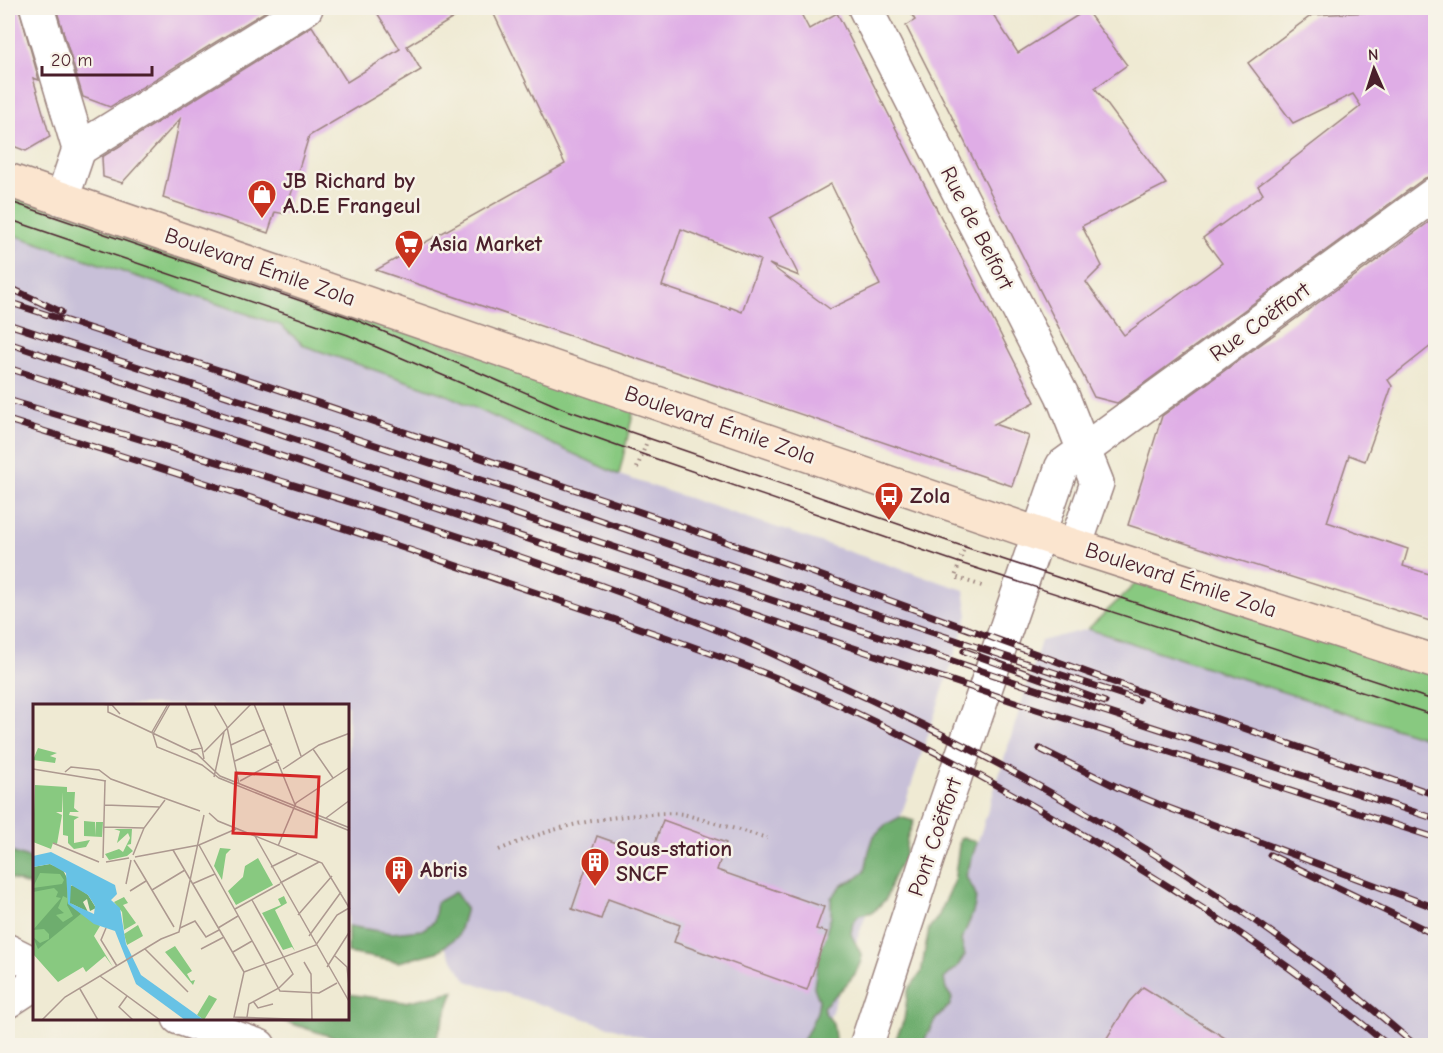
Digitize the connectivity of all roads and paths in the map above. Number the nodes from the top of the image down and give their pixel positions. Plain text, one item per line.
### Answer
1 (38, 8) edge
2 (306, 8) edge
3 (865, 8) edge
4 (79, 149) junction
5 (8, 180) edge
6 (1436, 193) edge
7 (62, 199) junction
8 (1084, 450) junction
9 (1038, 534) junction
10 (1076, 546) junction
11 (955, 577) dead end
12 (993, 589) dead end
13 (1436, 662) edge
14 (766, 838) dead end
15 (499, 850) dead end
16 (8, 951) edge
17 (33, 964) edge
18 (33, 985) edge
19 (8, 1001) edge
20 (185, 1020) edge
21 (259, 1046) edge
22 (866, 1046) edge

1 - 4 street
2 - 4 street
3 - 8 street, Rue de Belfort
4 - 7 street
5 - 7 main road, Boulevard Émile Zola
6 - 8 street, Rue Coëffort
7 - 9 main road, Boulevard Émile Zola
8 - 9 street, Rue Coëffort
8 - 10 street, Rue de Belfort
9 - 10 main road, Boulevard Émile Zola
9 - 22 street, Pont Coëffort
10 - 13 main road, Boulevard Émile Zola
11 - 12 path
14 - 15 path
16 - 17 street
18 - 19 street
20 - 21 street

